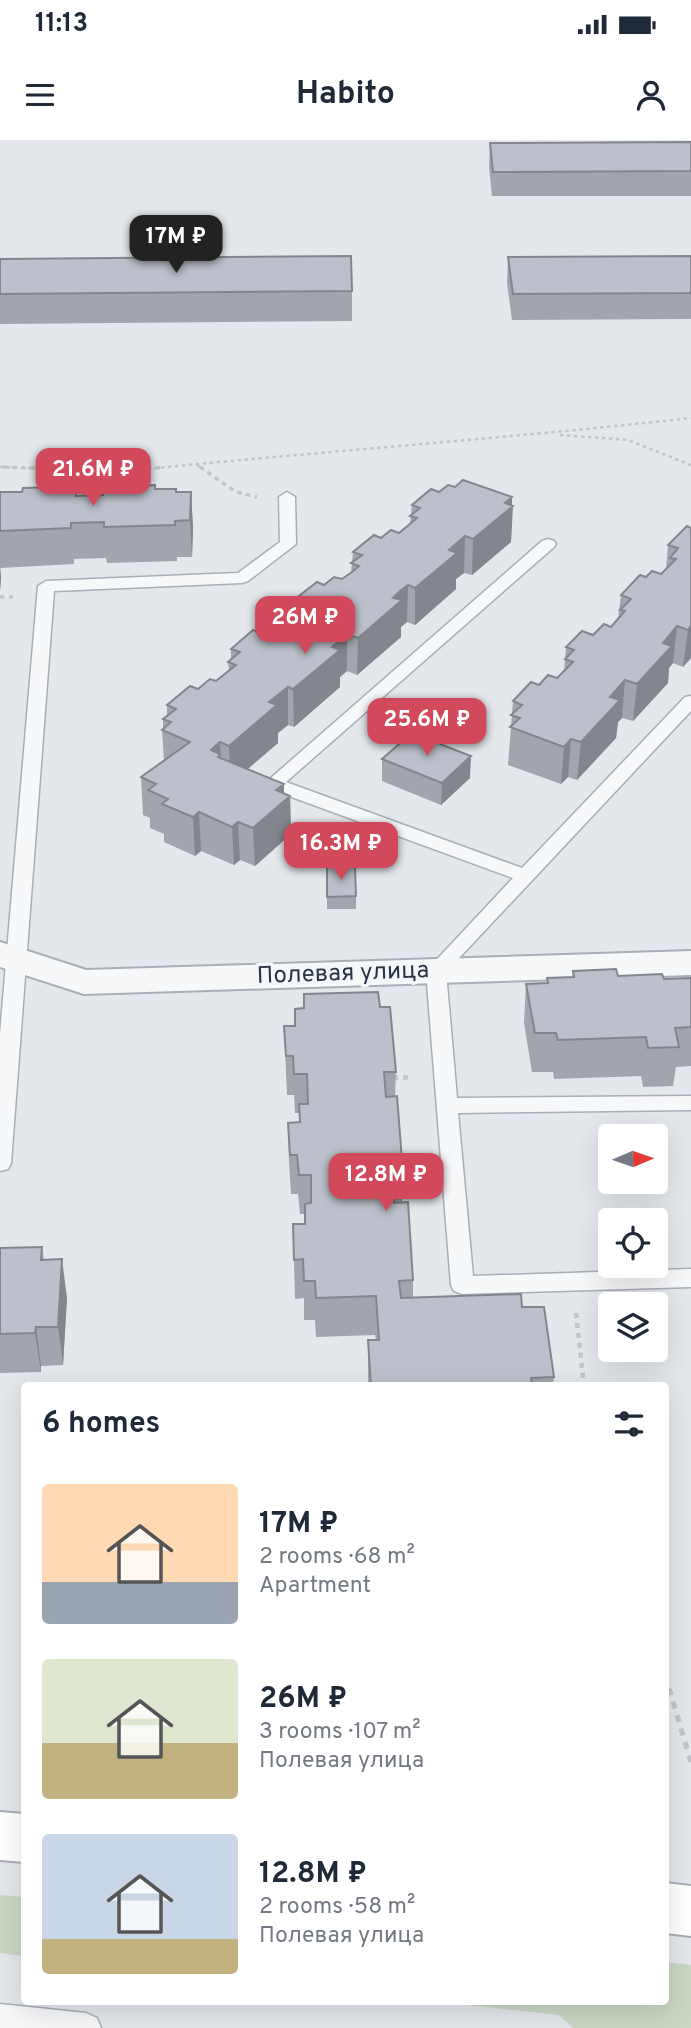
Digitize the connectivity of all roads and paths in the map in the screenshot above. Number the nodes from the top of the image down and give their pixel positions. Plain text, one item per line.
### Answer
1 (691, 418) edge
2 (548, 433) junction
3 (197, 465) junction
4 (691, 465) edge
5 (0, 467) edge
6 (287, 497) joint
7 (548, 544) dead end
8 (691, 701) edge
9 (525, 876) junction
10 (9, 957) edge
11 (691, 963) edge
12 (436, 971) junction
13 (691, 1103) edge
14 (447, 1106) junction
15 (0, 1163) edge
16 (691, 1278) edge
17 (572, 1281) junction
18 (584, 1382) edge
19 (669, 1688) edge
20 (691, 1762) edge
21 (0, 1836) edge
22 (21, 1838) edge
23 (669, 1909) edge
24 (691, 1911) edge
25 (0, 2019) edge
26 (86, 2028) edge

1 - 2 path
2 - 3 path
2 - 4 path
3 - 5 path
3 - 6 path
6 - 10 lane
7 - 9 lane
8 - 9 lane
9 - 12 lane
10 - 12 street, Полевая улица
10 - 15 lane
11 - 12 street, Полевая улица
12 - 14 lane
13 - 14 lane
14 - 17 lane
16 - 17 lane
17 - 18 path
19 - 20 path
21 - 22 main road
23 - 24 main road
25 - 26 lane

